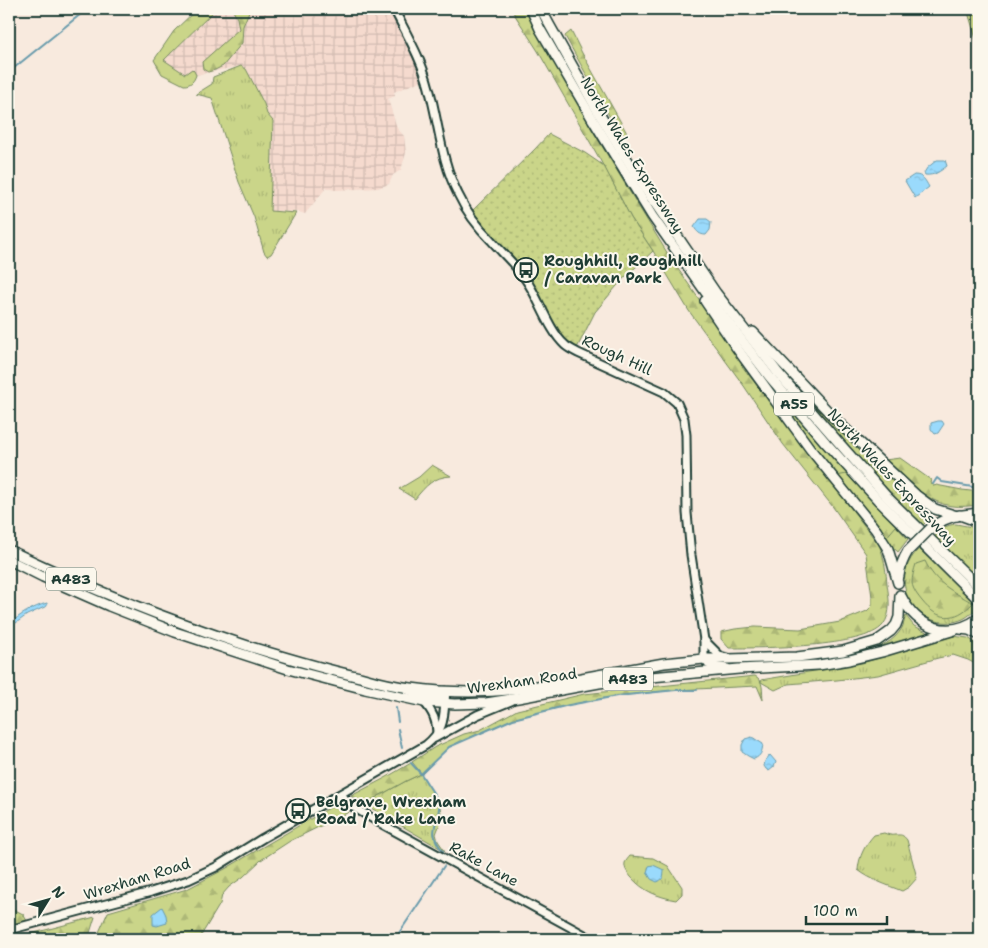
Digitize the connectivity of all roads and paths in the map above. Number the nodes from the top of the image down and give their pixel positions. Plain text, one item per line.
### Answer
1 (394, 9) edge
2 (531, 9) edge
3 (541, 9) edge
4 (652, 216) junction
5 (701, 271) junction
6 (979, 513) edge
7 (958, 515) junction
8 (979, 522) edge
9 (9, 550) edge
10 (9, 560) edge
11 (898, 583) junction
12 (979, 587) edge
13 (900, 595) junction
14 (979, 600) edge
15 (979, 618) edge
16 (957, 629) junction
17 (979, 636) edge
18 (704, 640) junction
19 (704, 659) junction
20 (729, 659) junction
21 (739, 669) junction
22 (445, 698) junction
23 (518, 698) junction
24 (424, 702) junction
25 (435, 737) junction
26 (341, 794) junction
27 (9, 930) edge
28 (592, 939) edge

1 - 18 street, Rough Hill
2 - 4 highway, North Wales Expressway / A55
3 - 5 highway, North Wales Expressway / A55
4 - 11 highway
4 - 14 highway, North Wales Expressway / A55
5 - 7 highway
5 - 12 highway, North Wales Expressway / A55
6 - 7 highway
7 - 8 highway
7 - 11 highway, bridge
9 - 22 highway, A483
10 - 24 highway, A483
11 - 13 highway
13 - 16 highway
13 - 20 highway, Wrexham Road / A483
15 - 16 highway, Wrexham Road
16 - 17 highway
16 - 21 highway, Wrexham Road / A483
18 - 19 street, Rough Hill
18 - 20 street
19 - 20 highway, Wrexham Road / A483
19 - 21 street
19 - 22 highway, Wrexham Road / A483
21 - 23 highway, Wrexham Road / A483
22 - 23 highway, Wrexham Road / A483
22 - 24 highway, A483
22 - 25 street
23 - 25 street, Wrexham Road
24 - 25 street
25 - 26 street, Wrexham Road
26 - 27 street, Wrexham Road
26 - 28 street, Rake Lane

